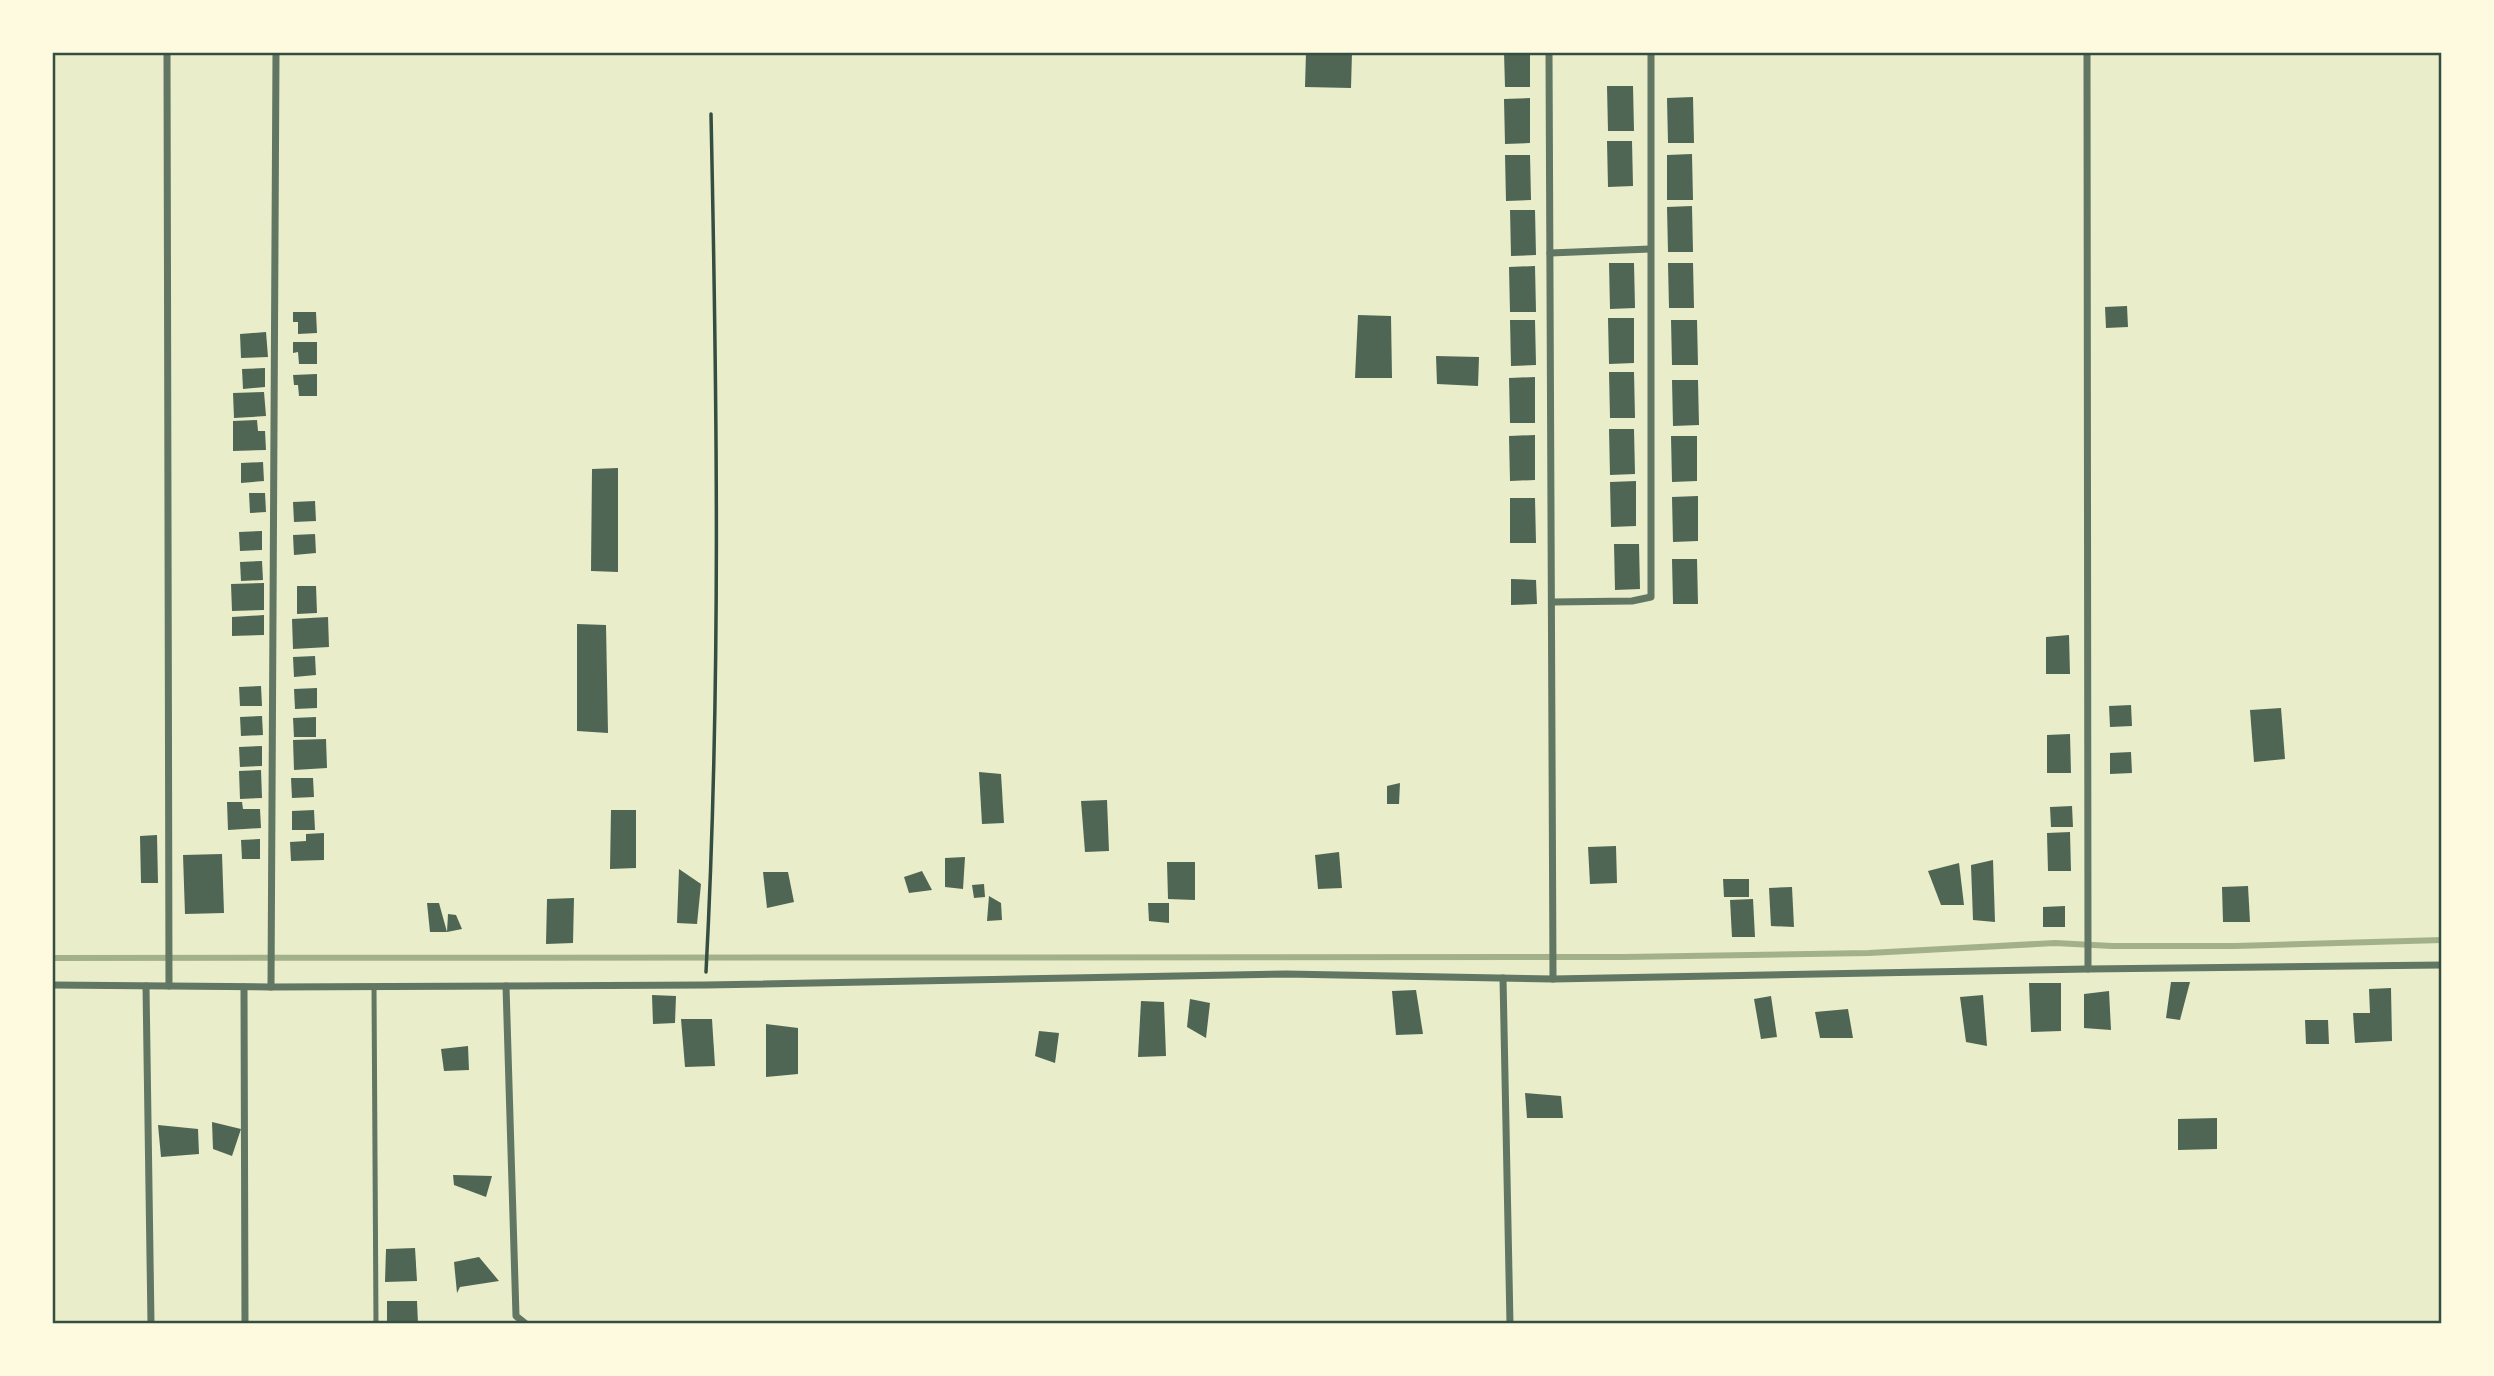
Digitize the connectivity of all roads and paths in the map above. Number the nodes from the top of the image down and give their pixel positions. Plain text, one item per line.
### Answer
1 (167, 52) edge
2 (276, 52) edge
3 (1549, 52) edge
4 (1651, 52) edge
5 (2087, 52) edge
6 (711, 114) dead end
7 (1650, 249) junction
8 (1550, 253) junction
9 (1552, 602) junction
10 (2441, 965) edge
11 (2088, 969) junction
12 (706, 972) dead end
13 (1553, 975) junction
14 (1503, 978) junction
15 (52, 985) edge
16 (146, 986) junction
17 (169, 986) junction
18 (506, 986) junction
19 (244, 987) junction
20 (271, 987) junction
21 (374, 987) junction
22 (150, 1324) edge
23 (245, 1324) edge
24 (376, 1324) edge
25 (526, 1324) edge
26 (1510, 1324) edge

1 - 17 street
2 - 20 street
3 - 8 street
4 - 7 street
5 - 11 street
6 - 12 path
7 - 8 street
7 - 9 street
8 - 9 street
9 - 13 street
10 - 11 street
11 - 13 street
13 - 14 street
14 - 18 street
14 - 26 street
15 - 16 street
16 - 17 street
16 - 22 street
17 - 19 street
18 - 21 street
18 - 25 street
19 - 20 street
19 - 23 street
20 - 21 street
21 - 24 lane

